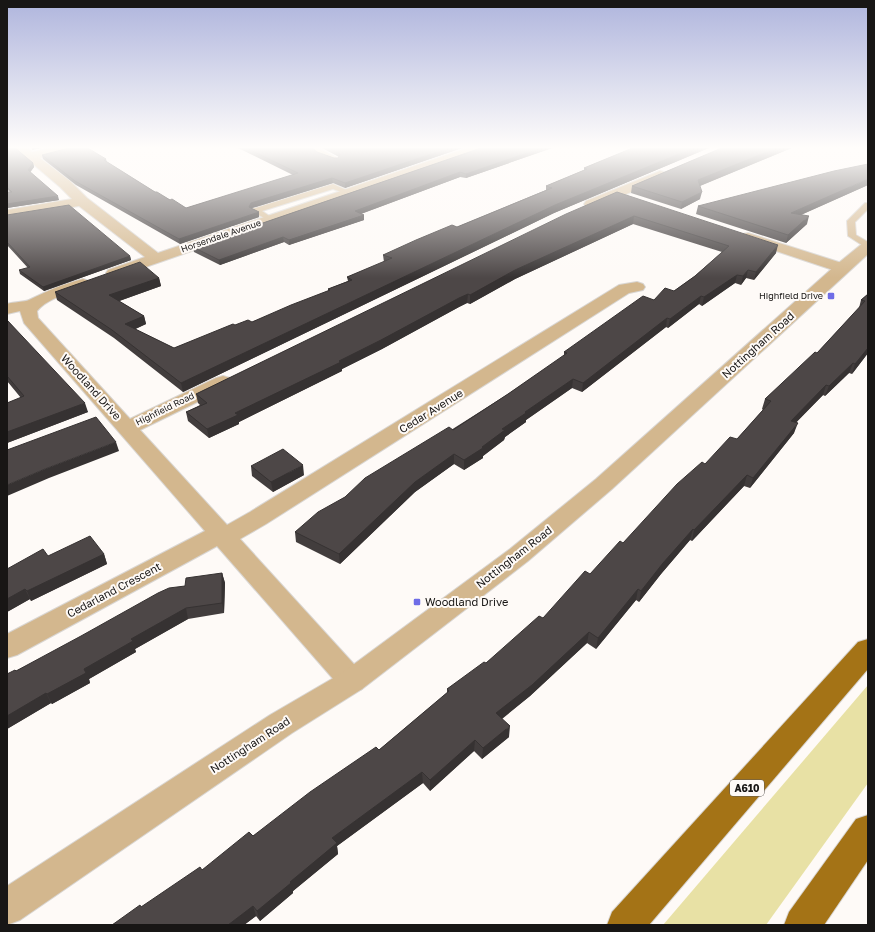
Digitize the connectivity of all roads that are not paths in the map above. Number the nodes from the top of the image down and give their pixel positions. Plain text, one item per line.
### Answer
1 (71, 190) edge
2 (352, 190) edge
3 (624, 190) edge
4 (616, 194) junction
5 (82, 201) junction
6 (639, 201) edge
7 (868, 205) edge
8 (574, 211) edge
9 (7, 214) edge
10 (737, 233) edge
11 (868, 246) edge
12 (156, 259) junction
13 (842, 268) junction
14 (637, 288) dead end
15 (31, 306) junction
16 (7, 309) edge
17 (235, 376) edge
18 (92, 420) edge
19 (120, 420) junction
20 (222, 535) junction
21 (7, 647) edge
22 (868, 650) edge
23 (352, 681) junction
24 (868, 831) edge
25 (7, 907) edge
26 (625, 925) edge
27 (802, 925) edge

1 - 5 street
2 - 12 street, Horsendale Avenue
3 - 4 street
4 - 6 street
4 - 8 street
5 - 9 street
5 - 12 street
7 - 11 lane, Nottingham Road
10 - 13 street
11 - 13 street, Nottingham Road
12 - 15 street, Horsendale Avenue
13 - 23 street, Nottingham Road
14 - 20 street, Cedar Avenue
15 - 16 street
15 - 19 street, Woodland Drive
17 - 19 street, Highfield Road
18 - 19 street
19 - 20 street, Woodland Drive
20 - 21 street, Cedarland Crescent
20 - 23 street, Woodland Drive
22 - 26 highway, A610
23 - 25 street, Nottingham Road
24 - 27 highway

